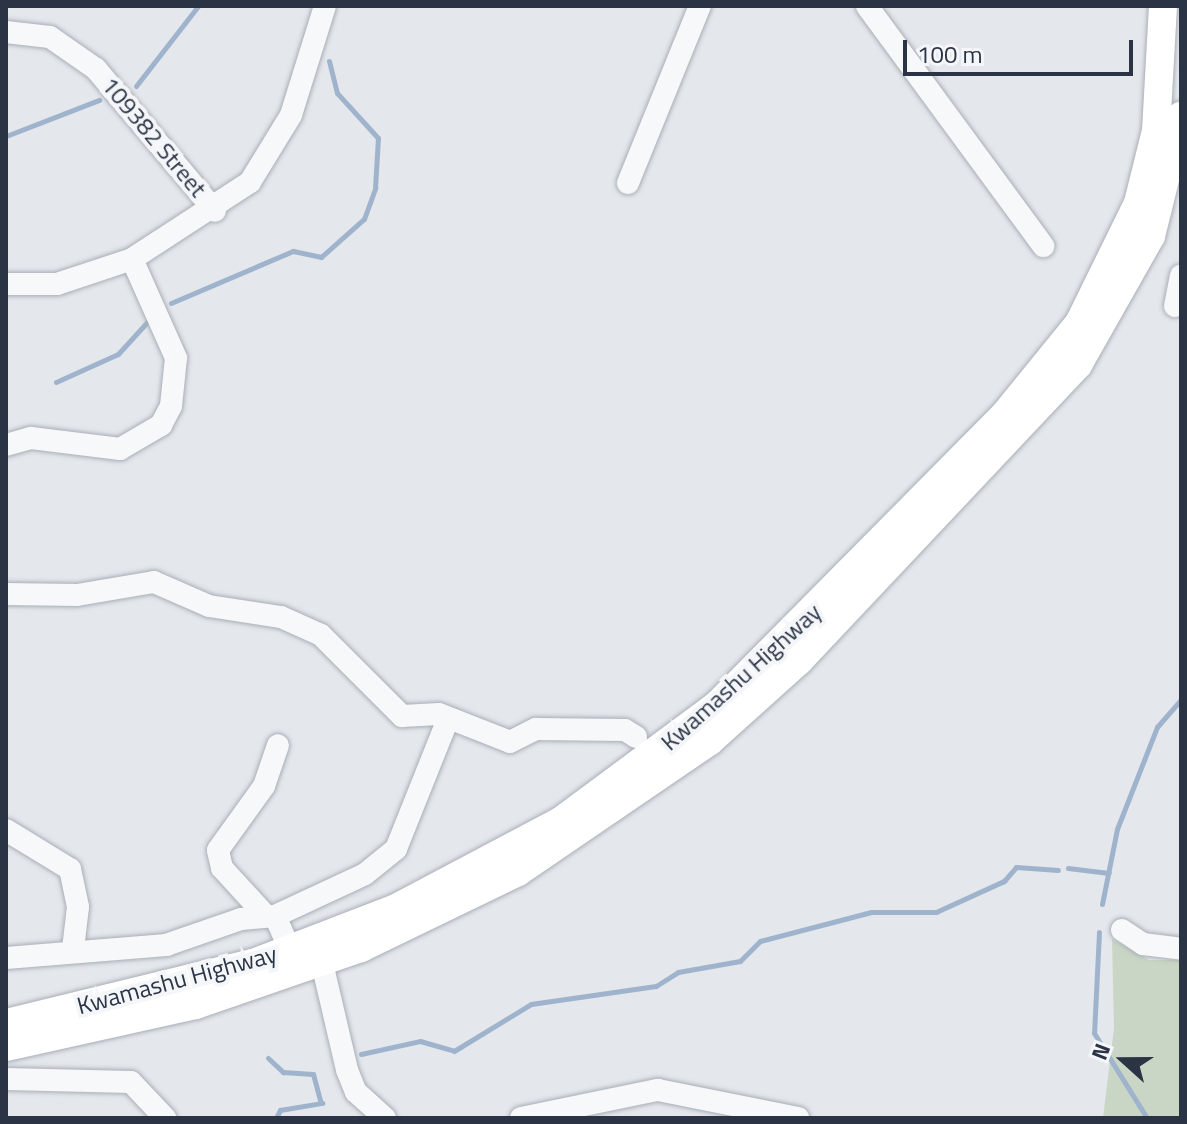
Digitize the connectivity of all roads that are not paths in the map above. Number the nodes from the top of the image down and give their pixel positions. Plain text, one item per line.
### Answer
1 (325, 6) edge
2 (700, 6) edge
3 (867, 6) edge
4 (1163, 6) edge
5 (6, 32) edge
6 (1174, 129) edge
7 (628, 183) dead end
8 (215, 211) junction
9 (1043, 246) dead end
10 (132, 259) junction
11 (1181, 276) edge
12 (6, 284) edge
13 (1175, 306) dead end
14 (6, 445) edge
15 (6, 594) edge
16 (448, 719) junction
17 (636, 737) dead end
18 (278, 745) dead end
19 (6, 830) edge
20 (271, 916) junction
21 (1122, 930) dead end
22 (73, 949) junction
23 (1181, 949) edge
24 (310, 951) junction
25 (6, 958) edge
26 (6, 1023) edge
27 (6, 1047) edge
28 (6, 1079) edge
29 (532, 1117) edge
30 (165, 1118) edge
31 (385, 1118) edge
32 (798, 1118) edge

1 - 8 street
2 - 7 street
3 - 9 street
4 - 6 main road, Kwamashu Highway
5 - 8 street, 109382 Street
6 - 24 main road, Kwamashu Highway
8 - 10 street
10 - 12 street
10 - 14 street
11 - 13 street
15 - 16 street
16 - 17 street
16 - 20 street
18 - 20 street
19 - 22 street
20 - 22 street
20 - 24 street
21 - 23 street
22 - 25 street
24 - 26 main road, Kwamashu Highway
24 - 27 main road, Kwamashu Highway
24 - 31 street
28 - 30 street
29 - 32 street

